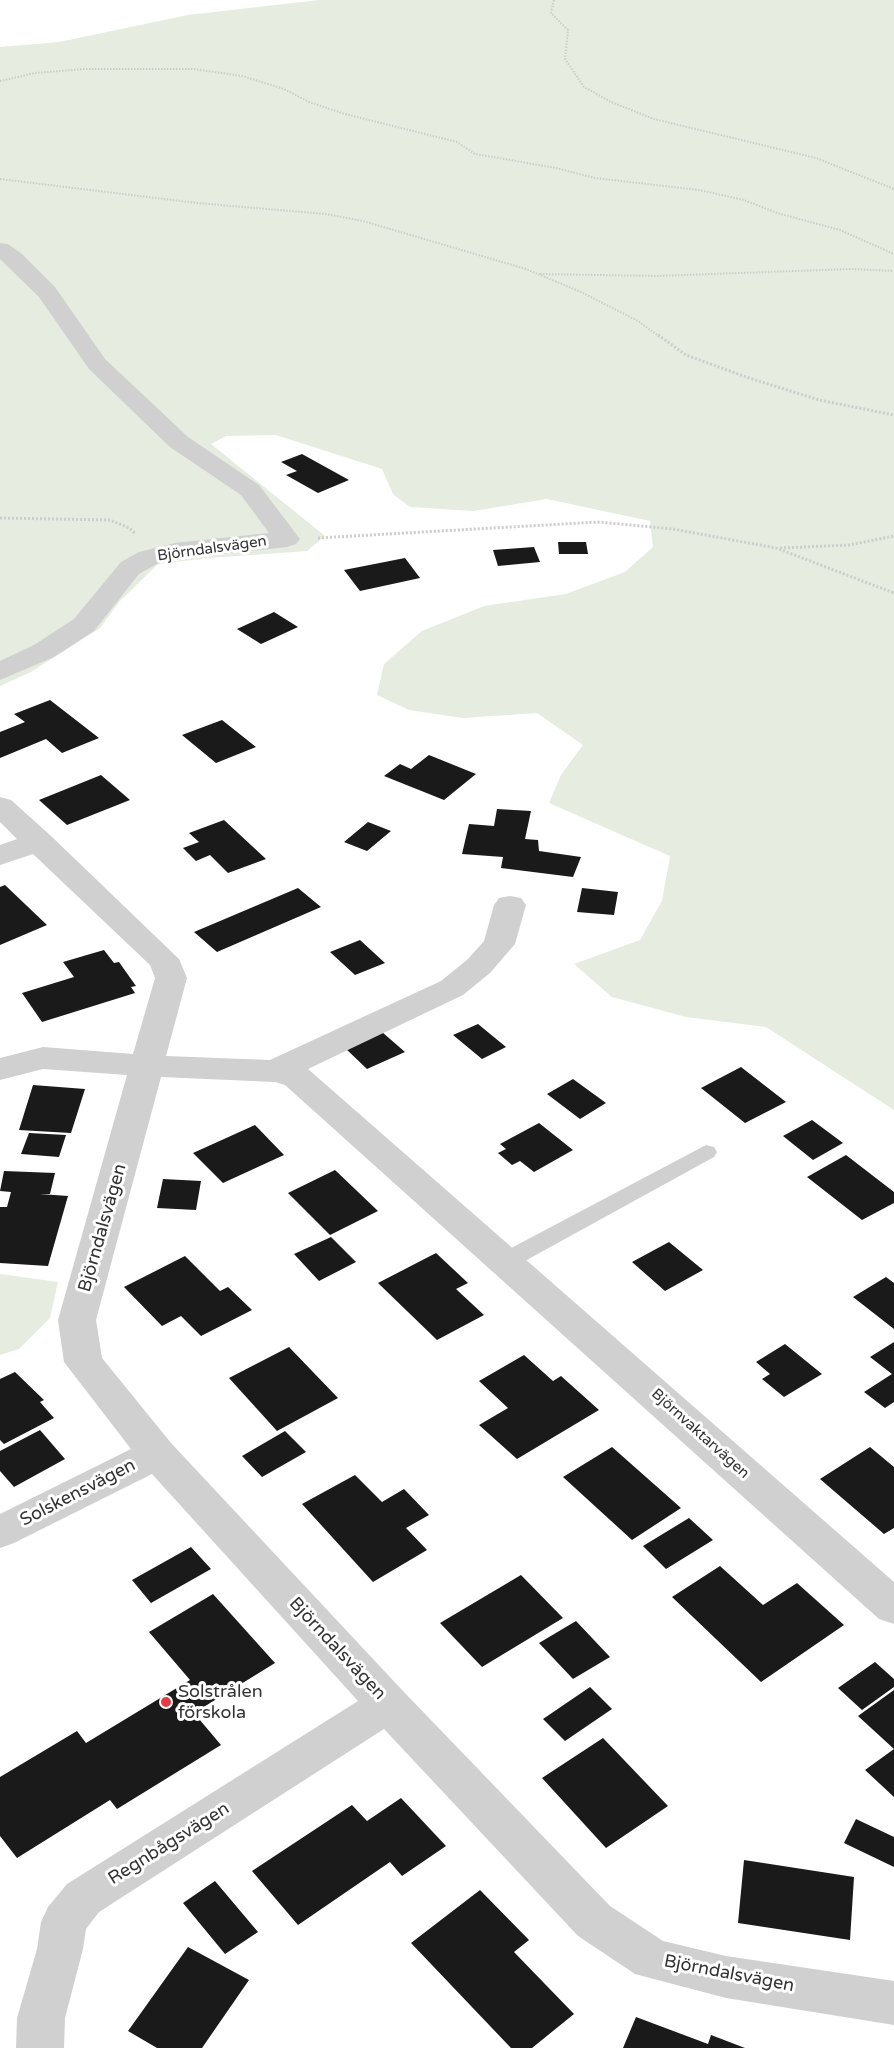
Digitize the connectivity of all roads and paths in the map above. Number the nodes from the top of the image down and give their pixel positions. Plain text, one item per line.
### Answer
1 (554, 0) edge
2 (0, 81) edge
3 (0, 179) edge
4 (894, 189) edge
5 (0, 249) edge
6 (894, 254) edge
7 (894, 272) edge
8 (537, 274) junction
9 (894, 415) edge
10 (0, 518) edge
11 (894, 536) edge
12 (287, 539) junction
13 (776, 548) junction
14 (158, 555) junction
15 (894, 593) edge
16 (0, 672) edge
17 (0, 806) edge
18 (39, 841) junction
19 (0, 856) edge
20 (510, 905) dead end
21 (148, 1066) junction
22 (0, 1069) edge
23 (275, 1071) junction
24 (706, 1152) dead end
25 (506, 1261) junction
26 (157, 1454) junction
27 (0, 1532) edge
28 (894, 1607) edge
29 (388, 1704) junction
30 (894, 2002) edge
31 (40, 2048) edge

1 - 4 path
2 - 6 path
3 - 8 path
5 - 12 street
7 - 8 path
8 - 9 path
10 - 14 path
11 - 13 path
12 - 13 path
12 - 14 street, Björndalsvägen
13 - 15 path
14 - 16 street, Björndalsvägen
17 - 18 street, Björndalsvägen
18 - 19 street
18 - 21 street, Björndalsvägen
20 - 23 street
21 - 22 street
21 - 23 street, Björnvaktarvägen
21 - 26 street, Björndalsvägen
23 - 25 street, Björnvaktarvägen
24 - 25 lane
25 - 28 street, Björnvaktarvägen
26 - 27 street, Solskensvägen
26 - 29 street, Björndalsvägen
29 - 30 street, Björndalsvägen
29 - 31 street, Regnbågsvägen

